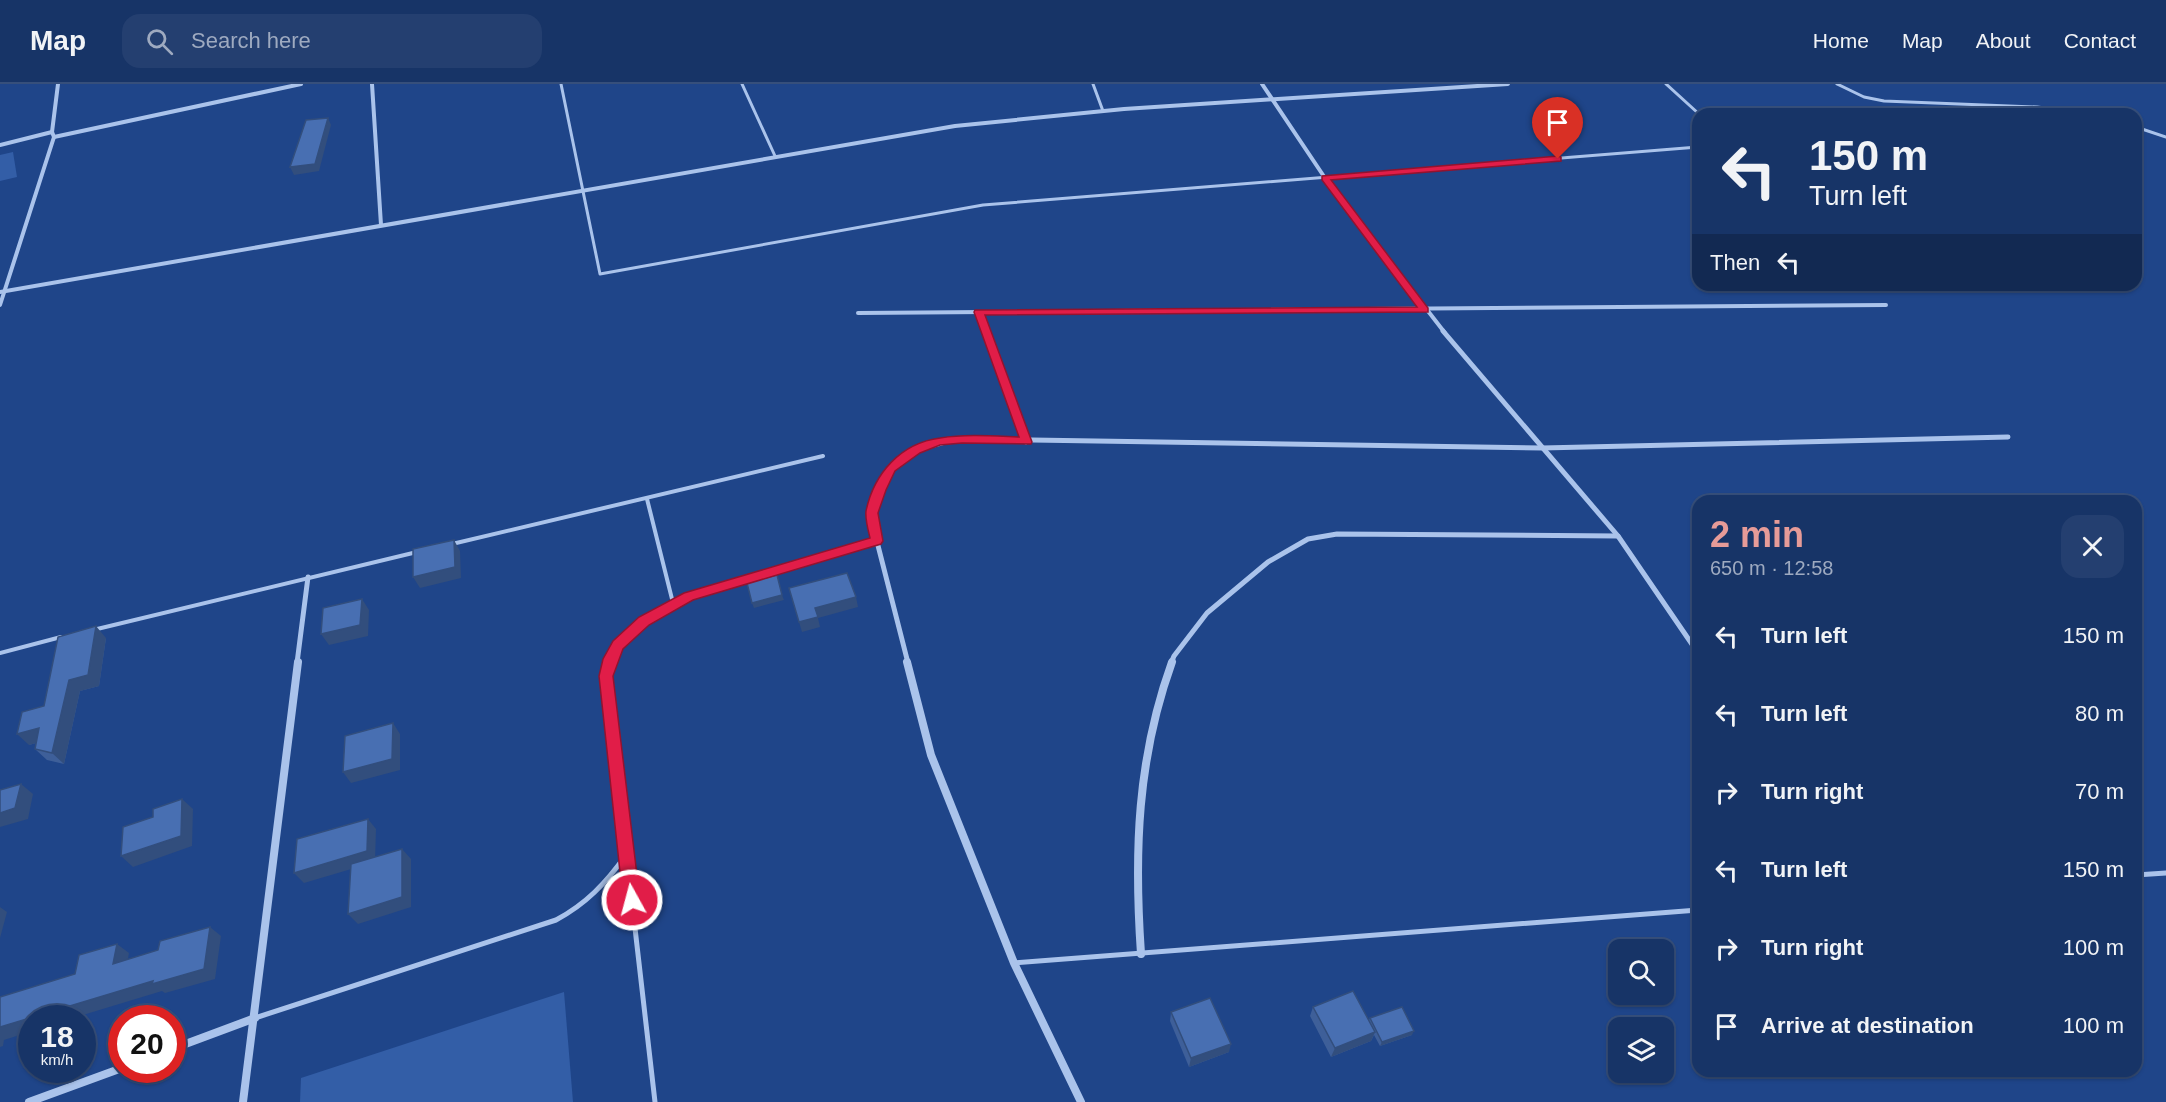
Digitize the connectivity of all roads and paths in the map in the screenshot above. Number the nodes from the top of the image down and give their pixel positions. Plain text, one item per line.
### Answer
1 (58, 84) edge
2 (301, 84) edge
3 (372, 84) edge
4 (561, 84) edge
5 (742, 84) edge
6 (1094, 84) edge
7 (1262, 84) edge
8 (1508, 84) edge
9 (1666, 84) edge
10 (1837, 84) edge
11 (1271, 100) junction
12 (1693, 108) edge
13 (2045, 108) edge
14 (1103, 111) junction
15 (2142, 129) edge
16 (53, 134) junction
17 (2166, 137) edge
18 (0, 145) edge
19 (1692, 147) edge
20 (775, 156) junction
21 (1325, 178) junction
22 (582, 190) junction
23 (381, 225) junction
24 (6, 290) junction
25 (0, 292) edge
26 (0, 305) edge
27 (1886, 305) dead end
28 (1425, 310) junction
29 (979, 312) junction
30 (858, 313) dead end
31 (2008, 437) dead end
32 (1026, 442) junction
33 (1542, 448) junction
34 (823, 456) dead end
35 (647, 499) junction
36 (1618, 536) junction
37 (876, 541) junction
38 (448, 545) edge
39 (425, 550) edge
40 (308, 577) junction
41 (674, 603) junction
42 (83, 632) edge
43 (72, 635) edge
44 (1692, 644) edge
45 (0, 653) edge
46 (626, 855) junction
47 (2166, 873) edge
48 (2142, 875) edge
49 (1692, 910) edge
50 (1141, 954) junction
51 (1014, 963) junction
52 (255, 1018) junction
53 (186, 1044) edge
54 (108, 1073) edge
55 (29, 1102) edge
56 (243, 1102) edge
57 (655, 1102) edge
58 (1081, 1102) edge

1 - 16 street
2 - 16 street
3 - 23 street
4 - 22 lane
5 - 20 lane
6 - 14 lane
7 - 11 street
8 - 11 street
9 - 12 lane
10 - 13 lane
11 - 14 street
11 - 21 street
14 - 20 street
15 - 17 lane
16 - 18 street
16 - 24 street
19 - 21 lane
20 - 22 street
21 - 22 lane
21 - 28 street
22 - 23 street
23 - 24 street
24 - 25 street
24 - 26 street
27 - 28 street
28 - 29 street
28 - 33 street
29 - 30 street
29 - 32 street
31 - 33 street
32 - 33 street
32 - 37 street
33 - 36 street
34 - 35 lane
35 - 38 lane
35 - 41 lane
36 - 44 street
36 - 50 street
37 - 41 lane
37 - 51 street
39 - 40 lane
40 - 42 lane
40 - 52 street
41 - 46 lane
43 - 45 lane
46 - 52 lane
46 - 57 lane
47 - 48 lane
49 - 50 lane
50 - 51 lane
51 - 58 street
52 - 53 street
52 - 56 street
54 - 55 street

